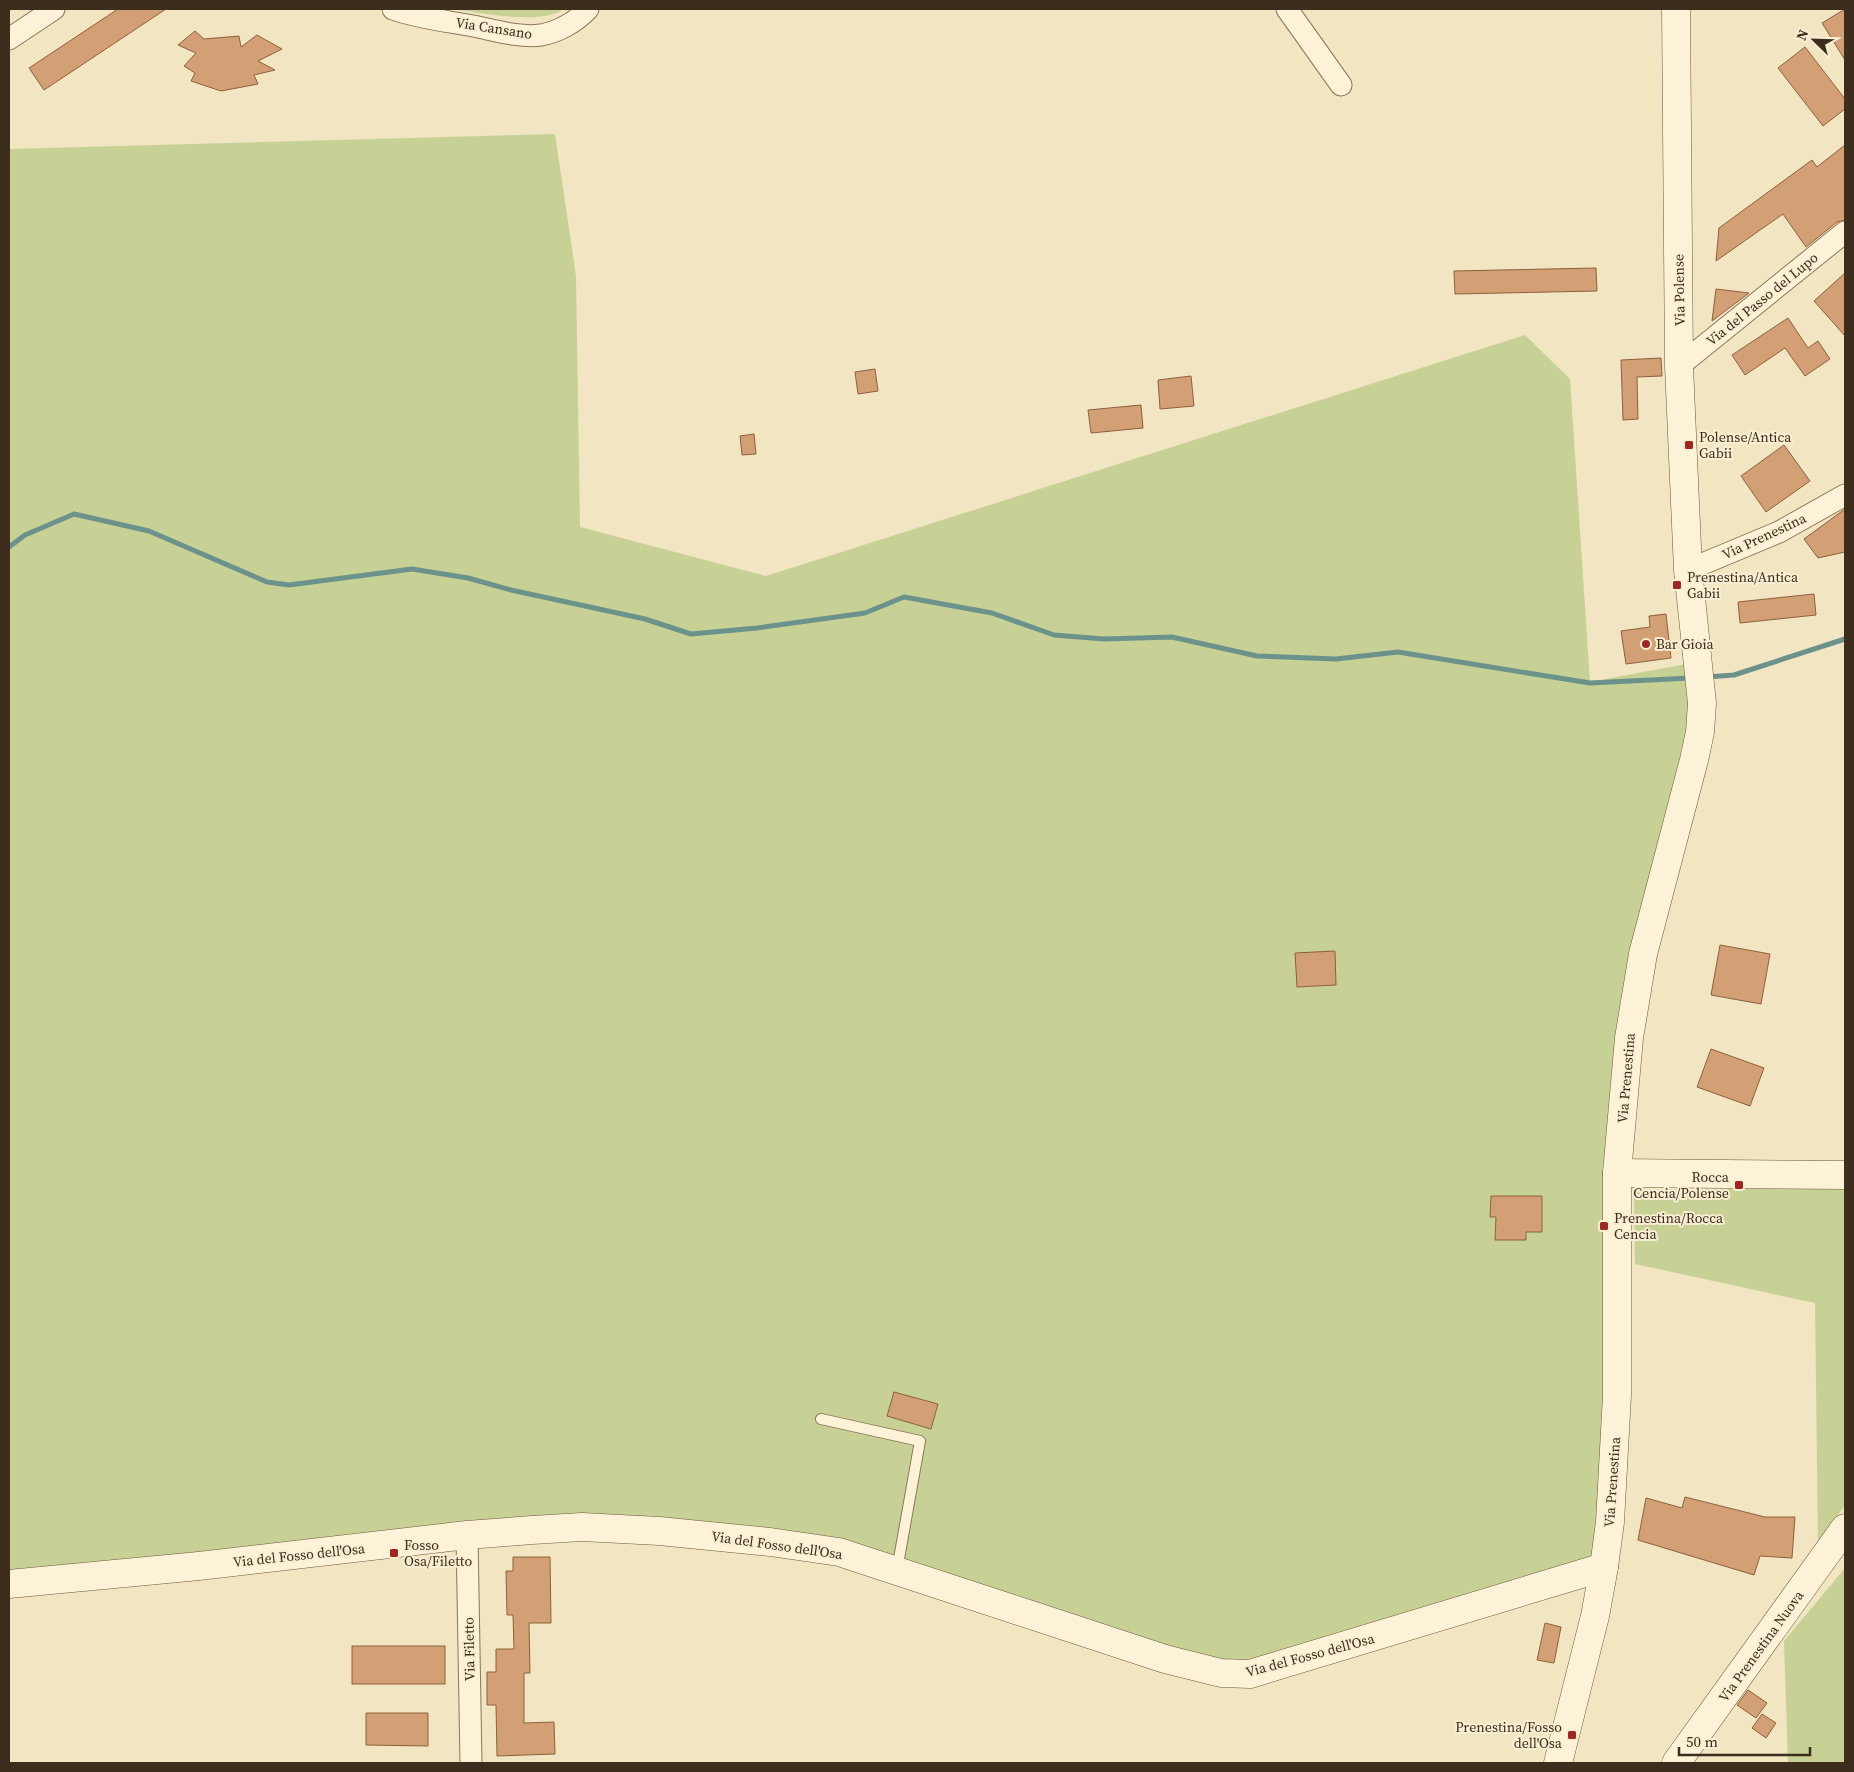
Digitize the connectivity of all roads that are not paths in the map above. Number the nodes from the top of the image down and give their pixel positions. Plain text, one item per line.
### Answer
1 (54, 9) edge
2 (393, 9) edge
3 (588, 9) edge
4 (1287, 9) edge
5 (1676, 9) edge
6 (9, 39) edge
7 (1341, 85) dead end
8 (1845, 232) edge
9 (1679, 366) junction
10 (1845, 494) edge
11 (1688, 570) junction
12 (1617, 1173) junction
13 (1845, 1175) edge
14 (822, 1419) dead end
15 (1845, 1528) edge
16 (467, 1535) junction
17 (1604, 1568) junction
18 (897, 1571) junction
19 (9, 1584) edge
20 (471, 1763) edge
21 (1558, 1763) edge
22 (1676, 1763) edge

1 - 6 street
2 - 3 street, Via Cansano
4 - 7 street
5 - 9 main road, Via Polense
8 - 9 street, Via del Passo del Lupo
9 - 11 main road, Via Polense
10 - 11 street, Via Prenestina
11 - 12 main road, Via Prenestina
12 - 13 main road
12 - 17 main road, Via Prenestina
14 - 18 lane
15 - 22 main road, Via Prenestina Nuova
16 - 18 main road, Via del Fosso dell'Osa
16 - 19 main road, Via del Fosso dell'Osa
16 - 20 street, Via Filetto
17 - 18 main road, Via del Fosso dell'Osa
17 - 21 main road, Via Prenestina

